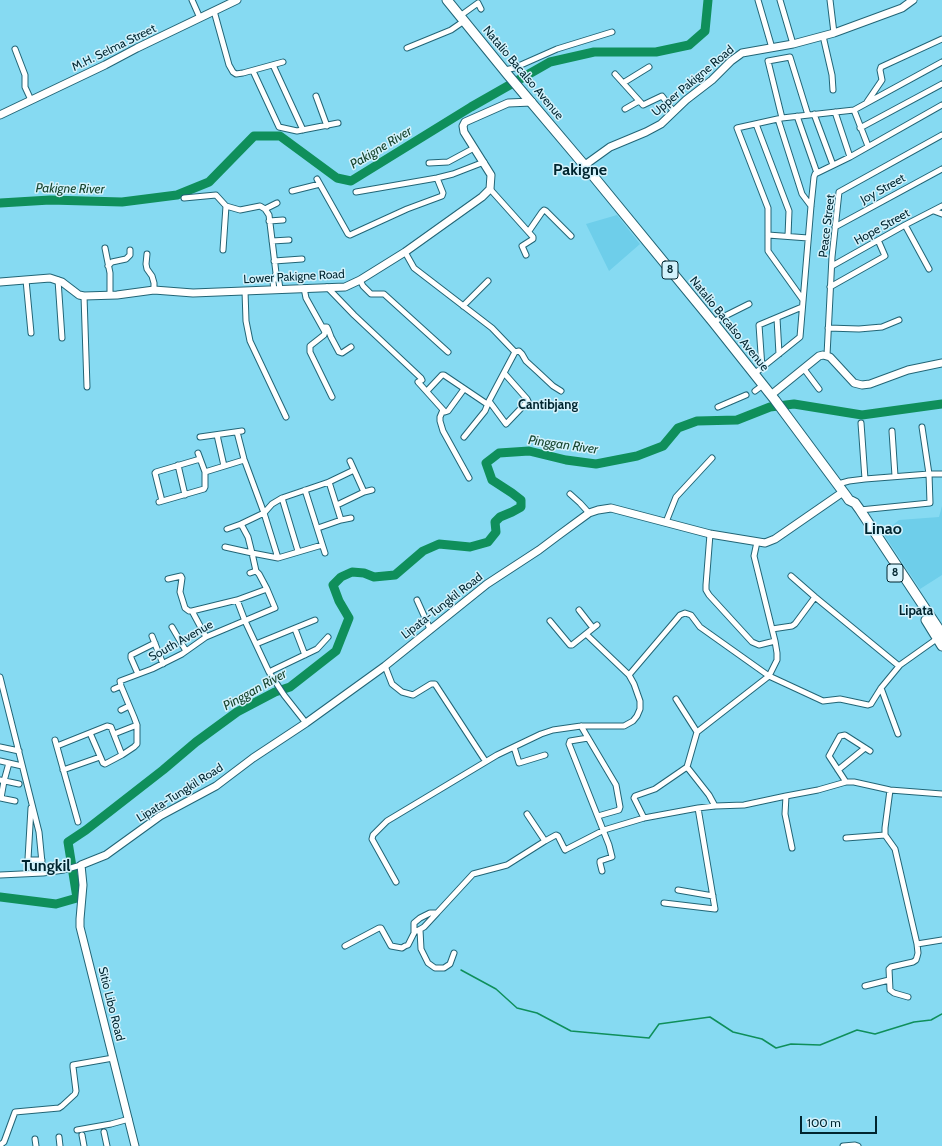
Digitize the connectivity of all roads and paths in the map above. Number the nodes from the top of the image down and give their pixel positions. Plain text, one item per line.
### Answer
1 (192, 0) edge
2 (237, 0) edge
3 (447, 0) edge
4 (758, 0) edge
5 (780, 0) edge
6 (830, 0) edge
7 (914, 0) edge
8 (481, 9) dead end
9 (214, 11) junction
10 (200, 18) junction
11 (462, 19) junction
12 (612, 32) dead end
13 (834, 33) junction
14 (823, 36) junction
15 (942, 39) edge
16 (793, 44) junction
17 (407, 48) dead end
18 (772, 48) junction
19 (15, 49) dead end
20 (283, 62) dead end
21 (942, 62) edge
22 (273, 65) junction
23 (649, 66) dead end
24 (253, 71) junction
25 (506, 72) junction
26 (615, 74) dead end
27 (623, 83) junction
28 (942, 84) edge
29 (833, 90) dead end
30 (316, 96) dead end
31 (529, 98) junction
32 (31, 100) junction
33 (639, 101) junction
34 (866, 103) junction
35 (942, 105) edge
36 (625, 109) dead end
37 (854, 110) junction
38 (674, 112) junction
39 (835, 112) junction
40 (814, 114) junction
41 (0, 115) edge
42 (808, 115) junction
43 (797, 116) junction
44 (780, 118) junction
45 (338, 123) dead end
46 (756, 124) junction
47 (327, 126) junction
48 (860, 128) junction
49 (303, 130) junction
50 (942, 135) edge
51 (868, 146) junction
52 (474, 148) junction
53 (850, 157) junction
54 (484, 162) junction
55 (429, 163) dead end
56 (585, 165) junction
57 (833, 165) junction
58 (942, 169) edge
59 (817, 172) junction
60 (436, 178) junction
61 (317, 179) dead end
62 (320, 184) junction
63 (490, 189) junction
64 (292, 191) dead end
65 (356, 192) dead end
66 (184, 198) dead end
67 (277, 203) dead end
68 (226, 206) junction
69 (810, 206) junction
70 (942, 206) edge
71 (266, 209) junction
72 (934, 211) junction
73 (942, 214) edge
74 (284, 220) dead end
75 (269, 221) junction
76 (905, 224) junction
77 (835, 227) junction
78 (529, 231) junction
79 (768, 235) junction
80 (571, 236) dead end
81 (788, 236) junction
82 (808, 238) junction
83 (289, 240) dead end
84 (878, 240) junction
85 (272, 241) junction
86 (105, 248) dead end
87 (130, 250) dead end
88 (223, 250) dead end
89 (405, 252) junction
90 (146, 254) dead end
91 (526, 255) dead end
92 (302, 259) dead end
93 (274, 261) junction
94 (108, 266) junction
95 (832, 266) junction
96 (930, 269) dead end
97 (26, 280) junction
98 (58, 280) junction
99 (360, 280) junction
100 (488, 281) dead end
101 (0, 282) edge
102 (327, 287) junction
103 (830, 287) junction
104 (304, 288) junction
105 (277, 289) junction
106 (154, 290) junction
107 (245, 291) junction
108 (110, 295) junction
109 (84, 296) junction
110 (803, 300) junction
111 (748, 304) dead end
112 (463, 306) junction
113 (802, 307) junction
114 (777, 318) junction
115 (899, 320) dead end
116 (713, 322) junction
117 (323, 327) junction
118 (828, 328) junction
119 (31, 333) dead end
120 (62, 338) dead end
121 (351, 347) dead end
122 (448, 352) dead end
123 (515, 352) junction
124 (779, 354) junction
125 (827, 355) junction
126 (942, 363) edge
127 (762, 368) junction
128 (804, 369) junction
129 (504, 373) junction
130 (754, 374) junction
131 (87, 387) dead end
132 (464, 389) junction
133 (819, 389) dead end
134 (427, 391) junction
135 (562, 391) dead end
136 (746, 395) dead end
137 (332, 397) dead end
138 (772, 398) junction
139 (488, 402) junction
140 (718, 407) dead end
141 (443, 410) junction
142 (286, 416) dead end
143 (861, 423) dead end
144 (922, 427) dead end
145 (892, 431) dead end
146 (217, 434) junction
147 (200, 437) dead end
148 (464, 437) dead end
149 (198, 453) dead end
150 (712, 458) dead end
151 (200, 459) junction
152 (244, 460) junction
153 (350, 460) dead end
154 (178, 465) junction
155 (224, 466) junction
156 (354, 470) junction
157 (205, 472) junction
158 (929, 474) junction
159 (942, 474) edge
160 (895, 476) junction
161 (469, 478) dead end
162 (865, 479) junction
163 (329, 482) junction
164 (841, 488) junction
165 (305, 490) junction
166 (372, 490) dead end
167 (364, 492) junction
168 (570, 494) dead end
169 (185, 495) junction
170 (282, 498) junction
171 (849, 500) junction
172 (337, 505) junction
173 (860, 510) junction
174 (264, 513) junction
175 (589, 513) junction
176 (351, 518) dead end
177 (341, 520) junction
178 (666, 522) junction
179 (241, 524) junction
180 (318, 528) junction
181 (228, 529) dead end
182 (710, 534) junction
183 (757, 542) junction
184 (322, 545) junction
185 (225, 547) dead end
186 (298, 551) junction
187 (252, 553) junction
188 (325, 553) dead end
189 (278, 558) junction
190 (256, 571) junction
191 (250, 573) dead end
192 (791, 576) dead end
193 (168, 579) dead end
194 (266, 589) junction
195 (815, 597) junction
196 (237, 600) junction
197 (417, 600) dead end
198 (579, 610) dead end
199 (192, 611) junction
200 (315, 620) dead end
201 (245, 621) junction
202 (550, 621) dead end
203 (172, 627) dead end
204 (295, 629) junction
205 (430, 629) junction
206 (772, 629) junction
207 (586, 634) junction
208 (152, 636) dead end
209 (206, 636) junction
210 (328, 637) dead end
211 (940, 639) edge
212 (775, 641) junction
213 (155, 643) junction
214 (256, 644) junction
215 (186, 651) junction
216 (305, 654) junction
217 (163, 664) junction
218 (385, 666) junction
219 (899, 666) junction
220 (269, 672) junction
221 (138, 674) junction
222 (629, 675) junction
223 (769, 676) junction
224 (0, 677) edge
225 (121, 686) junction
226 (881, 688) junction
227 (114, 689) dead end
228 (676, 698) dead end
229 (129, 706) junction
230 (121, 710) dead end
231 (306, 723) junction
232 (137, 725) junction
233 (581, 726) junction
234 (697, 732) junction
235 (90, 733) junction
236 (114, 734) junction
237 (898, 734) dead end
238 (588, 738) junction
239 (56, 740) dead end
240 (57, 746) junction
241 (0, 747) edge
242 (514, 747) junction
243 (865, 748) junction
244 (870, 751) dead end
245 (19, 752) junction
246 (122, 755) junction
247 (545, 756) dead end
248 (100, 757) junction
249 (484, 759) dead end
250 (0, 761) edge
251 (9, 763) junction
252 (22, 766) junction
253 (687, 767) junction
254 (63, 770) junction
255 (838, 770) junction
256 (2, 780) edge
257 (846, 782) junction
258 (19, 784) dead end
259 (890, 790) junction
260 (942, 794) edge
261 (786, 796) junction
262 (0, 798) edge
263 (15, 801) dead end
264 (31, 802) junction
265 (715, 806) junction
266 (698, 808) junction
267 (527, 814) dead end
268 (598, 816) junction
269 (644, 818) junction
270 (78, 822) dead end
271 (604, 830) junction
272 (885, 834) junction
273 (846, 838) dead end
274 (545, 841) junction
275 (792, 848) dead end
276 (42, 860) junction
277 (80, 865) junction
278 (602, 871) dead end
279 (43, 873) junction
280 (0, 875) edge
281 (396, 882) dead end
282 (678, 890) dead end
283 (713, 896) junction
284 (664, 903) dead end
285 (438, 913) junction
286 (420, 930) junction
287 (414, 933) junction
288 (942, 940) edge
289 (917, 944) junction
290 (345, 946) dead end
291 (454, 953) dead end
292 (889, 980) junction
293 (864, 986) dead end
294 (908, 997) dead end
295 (113, 1058) junction
296 (128, 1119) junction
297 (77, 1130) dead end
298 (104, 1132) dead end
299 (82, 1135) dead end
300 (58, 1137) dead end
301 (35, 1139) dead end
302 (0, 1145) edge
303 (36, 1146) edge
304 (60, 1146) edge
305 (84, 1146) edge
306 (107, 1146) edge
307 (135, 1146) edge
308 (843, 1146) edge
309 (858, 1146) edge

1 - 10 street
2 - 9 street, M.H. Selma Street
3 - 11 highway, Natalio Bacalso Avenue / 8
4 - 18 street
5 - 16 street
6 - 13 street
7 - 13 street, Upper Pakigne Road
8 - 11 street
9 - 10 street, M.H. Selma Street
9 - 24 street
10 - 32 street, M.H. Selma Street
11 - 17 street
11 - 25 highway, Natalio Bacalso Avenue / 8
12 - 25 street
13 - 14 street, Upper Pakigne Road
14 - 16 street, Upper Pakigne Road
14 - 29 street
15 - 34 street
16 - 18 street, Upper Pakigne Road
18 - 38 street, Upper Pakigne Road
19 - 32 street
20 - 22 street
21 - 34 street
22 - 24 street
22 - 49 street
23 - 27 street
24 - 49 street
25 - 31 highway, Natalio Bacalso Avenue / 8
26 - 27 street
27 - 33 street
28 - 48 street
30 - 47 street
31 - 52 street
31 - 56 highway, Natalio Bacalso Avenue / 8
32 - 41 street, M.H. Selma Street
33 - 36 street
33 - 38 street
34 - 37 street
35 - 51 street
37 - 39 street
37 - 48 street
38 - 56 street, Upper Pakigne Road
39 - 40 street
39 - 53 street
40 - 42 street
40 - 57 street
42 - 43 street
42 - 44 street
43 - 44 street
43 - 59 street
44 - 46 street
44 - 69 street
45 - 47 street
46 - 79 street
46 - 81 street
47 - 49 street
48 - 51 street
50 - 77 street, Peace Street
51 - 53 street
52 - 54 street
52 - 55 street
53 - 57 street
54 - 60 street
54 - 63 street
56 - 116 highway, Natalio Bacalso Avenue / 8
57 - 59 street
58 - 77 street, Joy Street
59 - 69 street
60 - 62 street
60 - 65 street
61 - 62 street
62 - 64 street
63 - 78 street
63 - 89 street, Lower Pakigne Road
66 - 68 street
67 - 71 street
68 - 71 street
68 - 88 street
69 - 82 street
70 - 72 street, Hope Street
71 - 75 street
72 - 73 street
72 - 76 street, Hope Street
74 - 75 street
75 - 85 street
76 - 84 street, Hope Street
76 - 96 street
77 - 95 street, Peace Street
78 - 80 street
78 - 91 street
79 - 81 street
79 - 110 street
81 - 82 street
82 - 110 street
83 - 85 street
84 - 95 street, Hope Street
84 - 103 street
85 - 93 street
86 - 94 street
87 - 94 street
89 - 99 street, Lower Pakigne Road
89 - 112 street
90 - 106 street
92 - 93 street
93 - 105 street
94 - 108 street
95 - 103 street, Peace Street
97 - 98 street
97 - 101 street
97 - 119 street
98 - 109 street
98 - 120 street
99 - 102 street, Lower Pakigne Road
99 - 122 street
100 - 112 street
102 - 104 street, Lower Pakigne Road
102 - 134 street
103 - 118 street, Peace Street
104 - 105 street, Lower Pakigne Road
104 - 117 street
105 - 107 street, Lower Pakigne Road
106 - 107 street, Lower Pakigne Road
106 - 108 street, Lower Pakigne Road
107 - 142 street
108 - 109 street, Lower Pakigne Road
109 - 131 street
110 - 113 street
111 - 116 street
112 - 123 street
113 - 114 street
113 - 124 street
114 - 124 street
114 - 127 street
115 - 118 street
116 - 130 highway, Natalio Bacalso Avenue / 8
117 - 121 street
117 - 137 street
118 - 125 street, Peace Street
123 - 129 street
123 - 135 street
124 - 127 street
125 - 126 street
125 - 128 street
127 - 130 street
128 - 133 street
128 - 138 street
129 - 139 street
129 - 139 street
130 - 138 highway, Natalio Bacalso Avenue / 8
132 - 134 street
132 - 139 street
132 - 141 street
134 - 141 street
136 - 140 street
138 - 164 highway, Natalio Bacalso Avenue / 8
139 - 148 street
141 - 161 street
143 - 162 street
144 - 158 street
145 - 160 street
146 - 147 street
146 - 152 street
146 - 155 street
149 - 151 street
150 - 178 street
151 - 154 street
151 - 157 street
152 - 155 street
152 - 174 street
153 - 156 street
154 - 169 street
154 - 169 street
155 - 157 street
156 - 163 street
156 - 167 street
157 - 169 street
158 - 159 street
158 - 160 street
158 - 173 street
160 - 162 street
162 - 164 street
163 - 165 street
163 - 172 street
164 - 171 highway, Natalio Bacalso Avenue / 8
164 - 183 street, Lipata-Tungkil Road
165 - 170 street
165 - 180 street
166 - 167 street
167 - 172 street
168 - 175 street
170 - 174 street
170 - 186 street
171 - 173 highway, Natalio Bacalso Avenue / 8
171 - 211 highway, Natalio Bacalso Avenue / 8
172 - 177 street
173 - 211 highway, Natalio Bacalso Avenue / 8
174 - 179 street
174 - 189 street
175 - 178 street, Lipata-Tungkil Road
175 - 205 street, Lipata-Tungkil Road
176 - 177 street
177 - 180 street
178 - 182 street, Lipata-Tungkil Road
179 - 181 street
179 - 187 street
180 - 184 street
182 - 183 street, Lipata-Tungkil Road
182 - 212 street
183 - 206 street
184 - 186 street
184 - 188 street
185 - 187 street
186 - 189 street
187 - 189 street
187 - 190 street
190 - 191 street
190 - 194 street
192 - 195 street
193 - 199 street
194 - 196 street
194 - 201 street, South Avenue
195 - 206 street
195 - 219 street
196 - 199 street
196 - 201 street
197 - 205 street
198 - 207 street
199 - 209 street
200 - 204 street
201 - 209 street, South Avenue
201 - 214 street
202 - 207 street
203 - 215 street
204 - 214 street
204 - 216 street
205 - 218 street, Lipata-Tungkil Road
206 - 212 street
207 - 222 street
208 - 213 street
209 - 215 street, South Avenue
210 - 216 street
211 - 219 street
212 - 223 street
213 - 217 street
213 - 221 street
214 - 220 street
215 - 217 street, South Avenue
216 - 220 street
217 - 221 street, South Avenue
218 - 231 street, Lipata-Tungkil Road
218 - 249 street
219 - 226 street
220 - 231 street
221 - 225 street, South Avenue
222 - 223 street
222 - 233 street
223 - 226 street
223 - 234 street
224 - 245 street
225 - 227 street
225 - 229 street
226 - 237 street
228 - 234 street
229 - 230 street
229 - 232 street
231 - 277 street, Lipata-Tungkil Road
232 - 236 street
232 - 246 street
233 - 238 street
233 - 242 street
234 - 253 street
235 - 236 street
235 - 240 street
235 - 248 street
236 - 246 street
238 - 268 street
238 - 268 street
239 - 240 street
240 - 254 street
241 - 245 street
242 - 247 street
242 - 281 street
243 - 244 street
243 - 255 street
243 - 255 street
245 - 252 street
246 - 248 street
248 - 254 street
250 - 251 street
251 - 252 street
251 - 256 street
252 - 264 street
253 - 265 street
253 - 269 street
254 - 270 street
255 - 257 street
256 - 258 street
256 - 262 street
257 - 259 street
257 - 261 street
259 - 260 street
259 - 272 street
261 - 265 street
261 - 275 street
262 - 263 street
264 - 276 street
264 - 276 street
265 - 266 street
266 - 269 street
266 - 283 street
267 - 274 street
268 - 271 street
269 - 271 street
271 - 274 street
271 - 278 street
272 - 273 street
272 - 289 street
274 - 285 street
276 - 279 street
277 - 279 street
277 - 295 street, Sitio Libo Road
279 - 280 street
282 - 283 street
283 - 284 street
285 - 286 street
285 - 287 street
286 - 287 street
286 - 291 street
287 - 290 street
288 - 289 street
289 - 292 street
292 - 293 street
292 - 294 street
295 - 296 street, Sitio Libo Road
295 - 302 street
296 - 297 street
296 - 307 street, Sitio Libo Road
298 - 306 street
299 - 305 street
300 - 304 street
301 - 303 street
308 - 309 street

